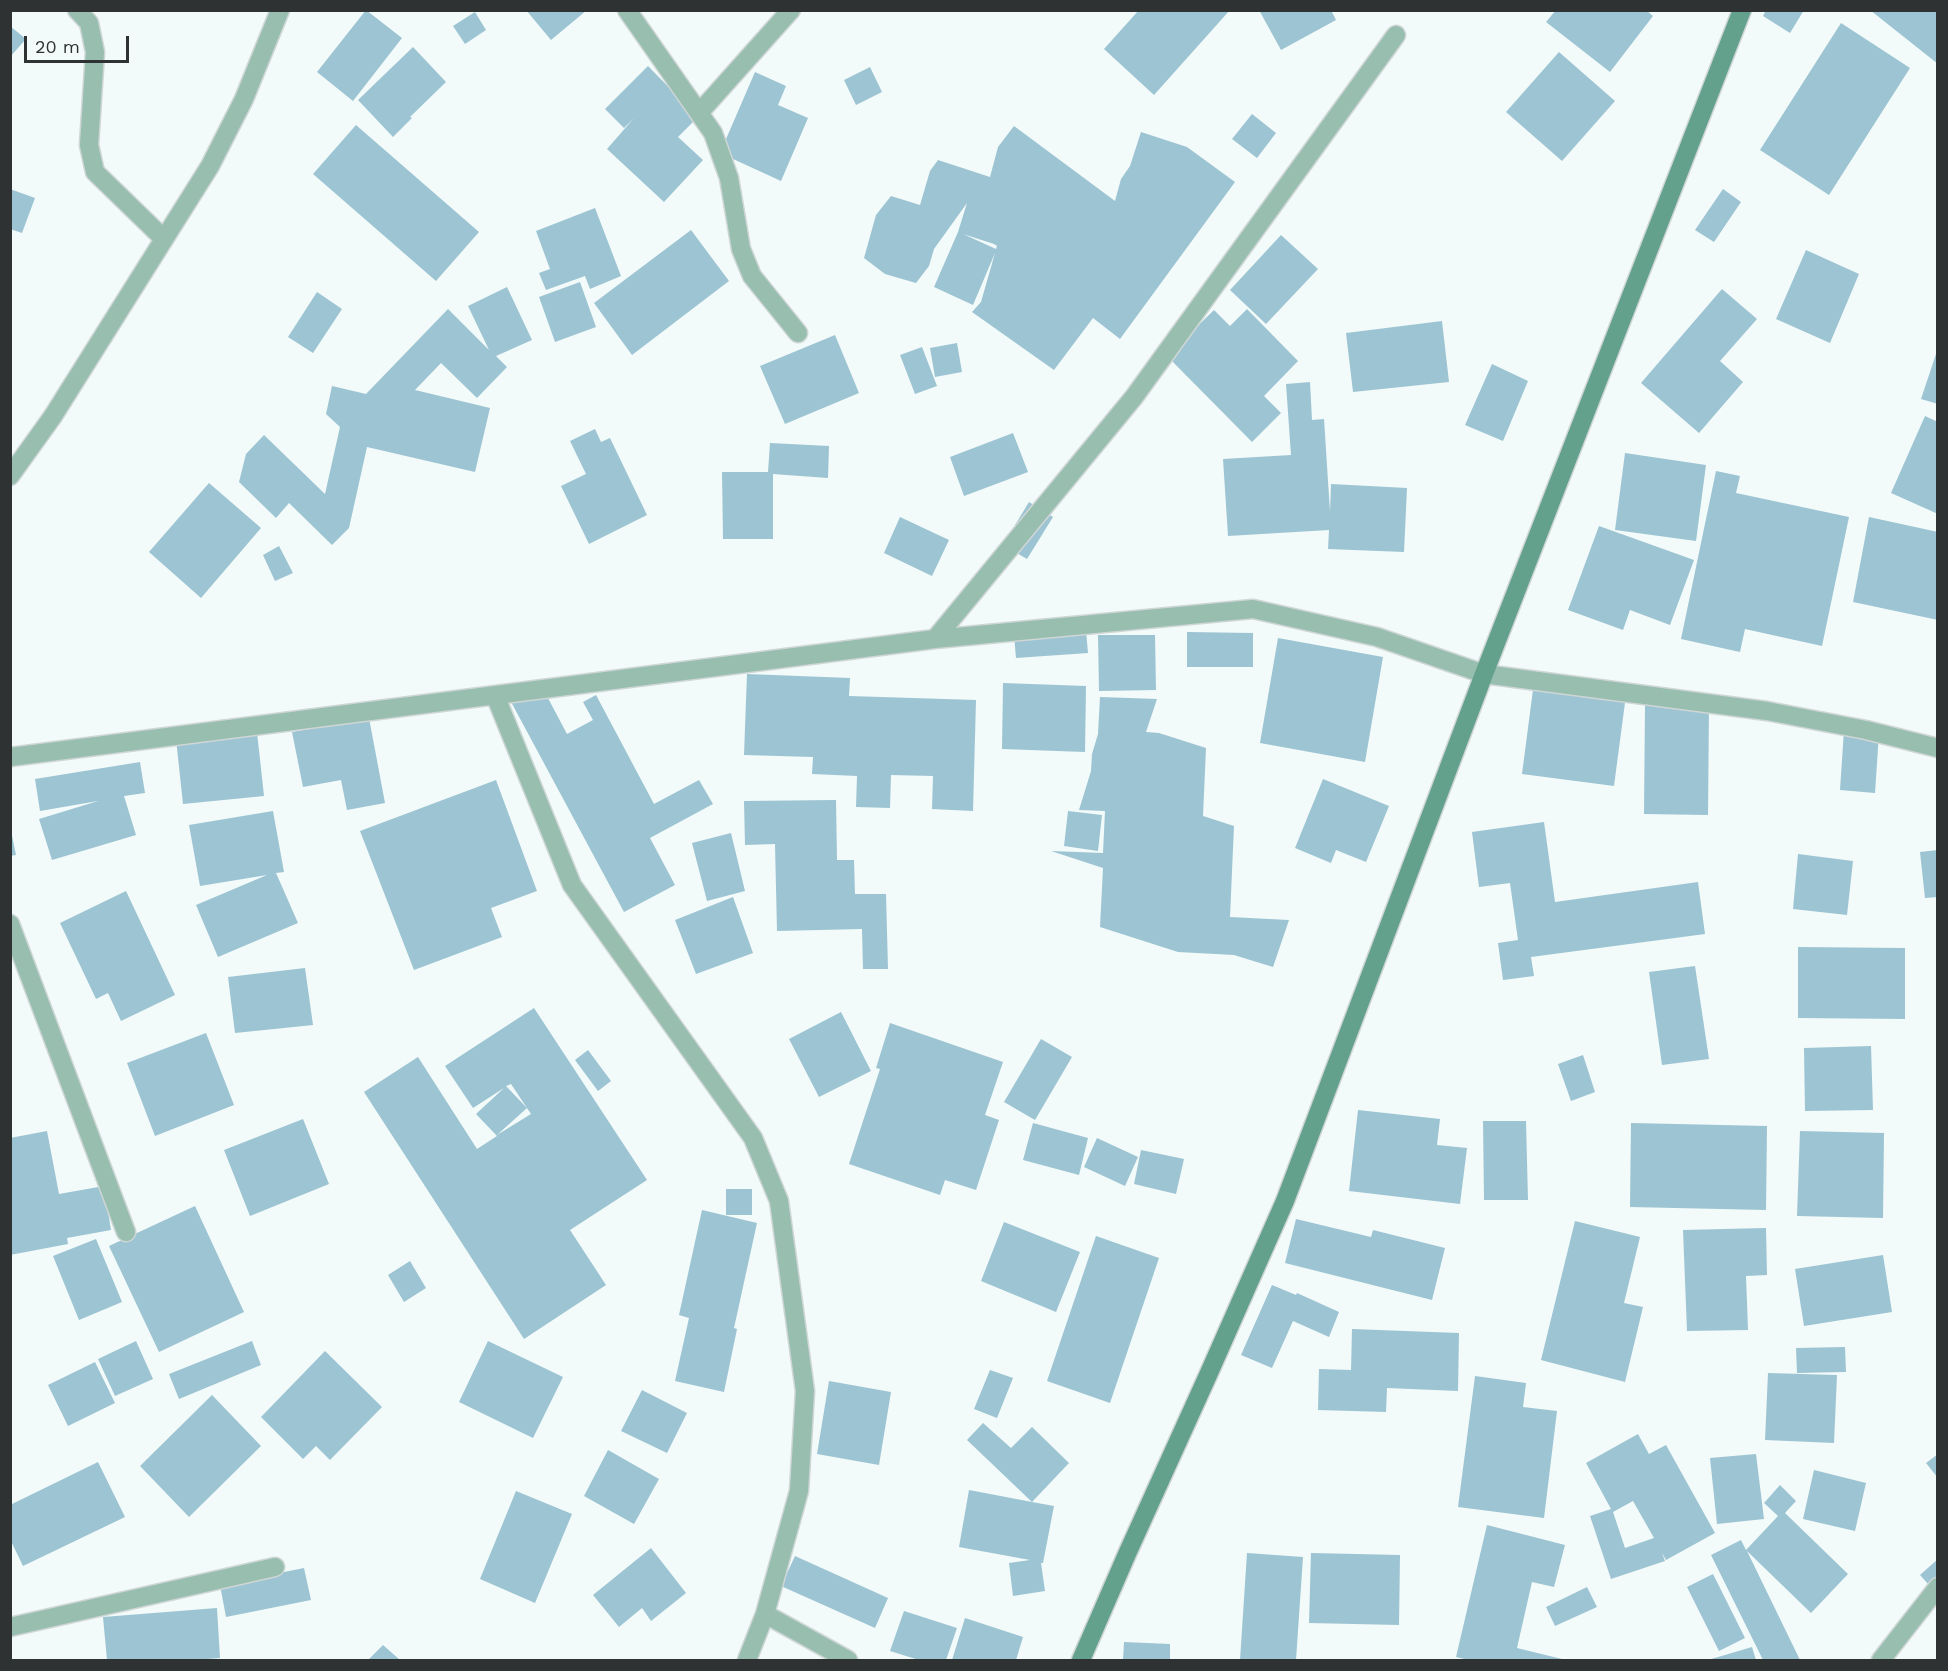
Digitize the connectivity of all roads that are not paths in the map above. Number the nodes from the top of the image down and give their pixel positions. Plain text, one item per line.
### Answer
1 (77, 10) edge
2 (280, 10) edge
3 (627, 10) edge
4 (791, 10) edge
5 (1742, 10) edge
6 (1395, 35) dead end
7 (699, 113) junction
8 (164, 239) junction
9 (798, 333) dead end
10 (10, 476) edge
11 (935, 639) junction
12 (1484, 674) junction
13 (495, 694) junction
14 (1938, 748) edge
15 (10, 757) edge
16 (10, 924) edge
17 (126, 1232) dead end
18 (275, 1568) dead end
19 (1938, 1587) edge
20 (765, 1614) junction
21 (10, 1627) edge
22 (747, 1660) edge
23 (848, 1660) edge
24 (1082, 1660) edge
25 (1881, 1660) edge

1 - 8 street
2 - 8 street
3 - 7 street
4 - 7 street
5 - 12 street
6 - 11 street
7 - 9 street
8 - 10 street
11 - 12 street
11 - 13 street
12 - 14 street
12 - 24 street
13 - 15 street
13 - 20 street
16 - 17 street
18 - 21 street
19 - 25 street
20 - 22 street
20 - 23 street

